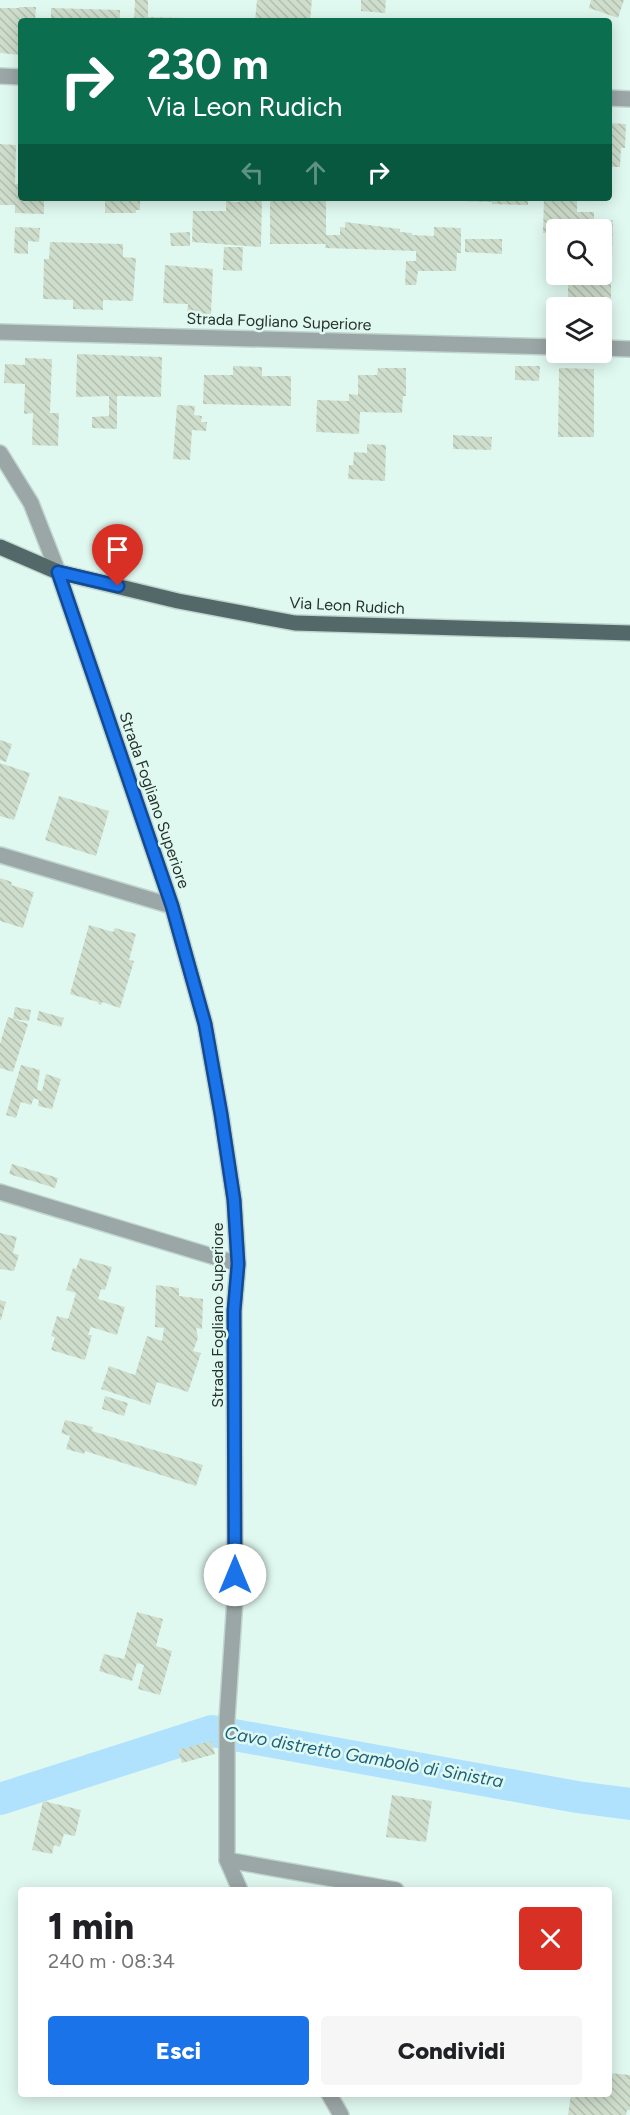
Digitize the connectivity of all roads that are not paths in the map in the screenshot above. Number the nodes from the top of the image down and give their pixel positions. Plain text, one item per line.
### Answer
1 (0, 76) edge
2 (18, 77) edge
3 (612, 98) edge
4 (630, 99) edge
5 (0, 332) edge
6 (546, 347) edge
7 (612, 348) edge
8 (630, 349) edge
9 (0, 453) edge
10 (0, 547) edge
11 (58, 572) junction
12 (630, 633) edge
13 (0, 855) edge
14 (172, 906) junction
15 (0, 1192) edge
16 (238, 1264) junction
17 (227, 1860) junction
18 (239, 1887) edge
19 (379, 1887) edge
20 (331, 2097) edge
21 (341, 2115) edge

1 - 2 street
3 - 4 street
5 - 6 street, Strada Fogliano Superiore
7 - 8 street
9 - 11 street, Strada Fogliano Superiore
10 - 11 main road, Via Leon Rudich
11 - 12 main road, Via Leon Rudich
11 - 14 street, Strada Fogliano Superiore
13 - 14 street
14 - 16 street, Strada Fogliano Superiore
15 - 16 street
16 - 17 street, Strada Fogliano Superiore
17 - 18 street, Strada Fogliano Superiore
17 - 19 street
20 - 21 street

